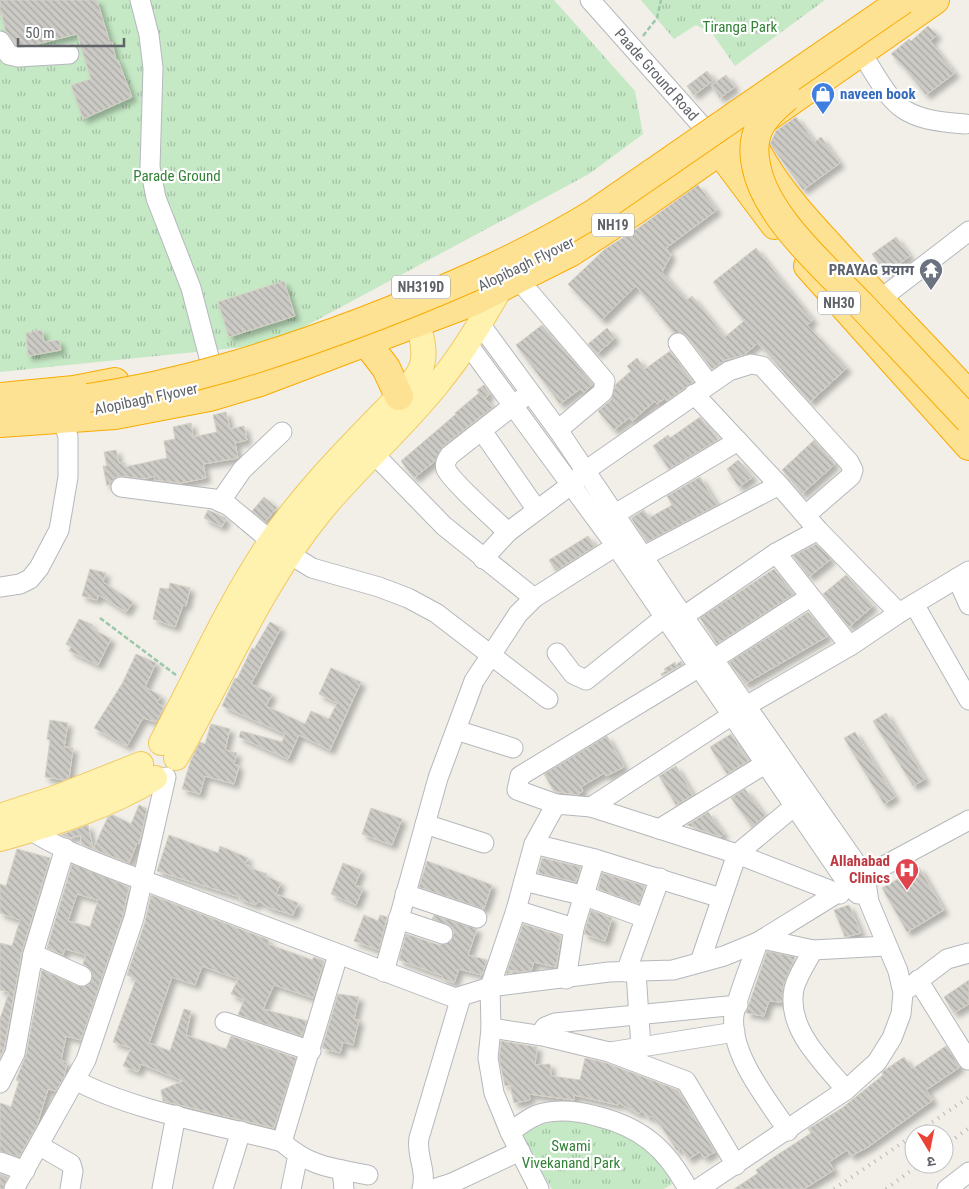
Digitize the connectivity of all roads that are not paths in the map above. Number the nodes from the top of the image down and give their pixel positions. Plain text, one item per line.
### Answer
1 (140, 0) edge
2 (590, 0) edge
3 (882, 0) edge
4 (903, 0) edge
5 (922, 0) edge
6 (936, 0) edge
7 (0, 41) edge
8 (861, 52) junction
9 (69, 54) dead end
10 (790, 94) junction
11 (731, 108) junction
12 (965, 124) dead end
13 (703, 127) junction
14 (746, 132) junction
15 (719, 152) junction
16 (969, 231) edge
17 (509, 284) junction
18 (878, 301) junction
19 (418, 323) junction
20 (473, 333) junction
21 (366, 342) junction
22 (678, 343) dead end
23 (425, 358) junction
24 (210, 361) junction
25 (451, 366) junction
26 (701, 389) junction
27 (968, 391) edge
28 (529, 393) junction
29 (399, 396) junction
30 (0, 397) edge
31 (76, 405) junction
32 (514, 405) junction
33 (937, 410) junction
34 (969, 420) edge
35 (0, 423) edge
36 (482, 430) junction
37 (558, 430) junction
38 (282, 432) dead end
39 (738, 442) junction
40 (969, 446) edge
41 (373, 453) junction
42 (578, 478) junction
43 (779, 485) junction
44 (121, 486) dead end
45 (220, 502) junction
46 (537, 510) junction
47 (615, 514) junction
48 (806, 515) junction
49 (818, 530) junction
50 (508, 532) junction
51 (271, 541) junction
52 (616, 546) junction
53 (776, 554) junction
54 (291, 555) junction
55 (644, 556) junction
56 (483, 559) junction
57 (963, 574) edge
58 (0, 587) edge
59 (810, 597) junction
60 (534, 598) junction
61 (969, 605) edge
62 (907, 608) junction
63 (684, 616) junction
64 (665, 618) junction
65 (850, 646) junction
66 (557, 653) dead end
67 (221, 654) junction
68 (491, 655) junction
69 (706, 664) junction
70 (548, 699) dead end
71 (969, 700) edge
72 (739, 711) junction
73 (456, 730) junction
74 (512, 748) dead end
75 (160, 764) junction
76 (765, 764) junction
77 (801, 800) junction
78 (556, 804) junction
79 (592, 807) junction
80 (5, 815) edge
81 (969, 820) edge
82 (425, 824) junction
83 (659, 829) junction
84 (30, 831) junction
85 (0, 840) edge
86 (484, 843) dead end
87 (534, 844) junction
88 (65, 848) junction
89 (737, 854) junction
90 (595, 859) junction
91 (660, 878) junction
92 (142, 880) junction
93 (524, 881) junction
94 (852, 886) junction
95 (405, 894) junction
96 (585, 896) junction
97 (721, 898) junction
98 (435, 904) junction
99 (516, 910) junction
100 (477, 918) dead end
101 (645, 918) junction
102 (398, 919) junction
103 (424, 928) junction
104 (574, 928) junction
105 (442, 934) dead end
106 (761, 941) junction
107 (886, 946) junction
108 (813, 950) junction
109 (969, 952) edge
110 (33, 954) junction
111 (338, 955) junction
112 (700, 962) junction
113 (384, 972) junction
114 (631, 972) junction
115 (82, 976) dead end
116 (566, 979) junction
117 (918, 980) junction
118 (490, 987) junction
119 (903, 993) junction
120 (461, 997) junction
121 (738, 1004) junction
122 (639, 1015) junction
123 (225, 1022) dead end
124 (491, 1028) junction
125 (735, 1032) junction
126 (540, 1035) junction
127 (641, 1047) junction
128 (311, 1052) junction
129 (609, 1052) junction
130 (968, 1060) edge
131 (75, 1080) junction
132 (0, 1083) edge
133 (846, 1090) junction
134 (176, 1115) junction
135 (241, 1131) junction
136 (788, 1131) junction
137 (510, 1132) junction
138 (282, 1142) junction
139 (40, 1146) junction
140 (520, 1152) junction
141 (298, 1155) junction
142 (0, 1162) edge
143 (736, 1165) junction
144 (342, 1170) junction
145 (25, 1171) junction
146 (969, 1172) edge
147 (368, 1176) dead end
148 (956, 1187) edge
149 (14, 1189) edge
150 (70, 1189) edge
151 (162, 1189) edge
152 (223, 1189) edge
153 (291, 1189) edge
154 (344, 1189) edge
155 (422, 1189) edge
156 (433, 1189) edge
157 (540, 1189) edge
158 (688, 1189) edge
159 (698, 1189) edge

1 - 24 street
2 - 13 street, Paade Ground Road
3 - 11 highway
4 - 31 highway, Alopibagh Flyover, bridge
5 - 10 highway, Alopibagh Flyover
6 - 8 highway
7 - 9 street
8 - 12 street
8 - 14 highway
10 - 31 highway, Alopibagh Flyover, bridge
10 - 34 highway, bridge
11 - 13 highway
11 - 14 highway, NH30
13 - 15 highway, Paade Ground Road / NH30
13 - 24 highway, NH319D
14 - 15 highway
14 - 18 highway, NH30
15 - 17 highway, NH19
15 - 33 highway, NH30
16 - 18 street
17 - 19 highway, NH319D
17 - 20 main road
17 - 37 street
18 - 27 highway, NH30
19 - 21 highway, NH319D
19 - 23 main road
20 - 25 main road
20 - 28 street
20 - 32 street
21 - 29 highway
21 - 31 highway, NH319D
22 - 26 street
23 - 25 main road
23 - 29 main road
24 - 31 highway, NH319D
25 - 41 main road
26 - 39 street
26 - 42 street
26 - 48 street
27 - 33 street
28 - 32 street
28 - 37 street
29 - 51 main road
30 - 31 highway, NH319D
31 - 35 highway, NH319D
31 - 58 street
32 - 36 street
32 - 42 street
33 - 40 highway, NH30
36 - 46 street
36 - 50 street
37 - 42 street
38 - 45 street
39 - 43 street
39 - 47 street
41 - 54 main road
41 - 56 street
42 - 46 street
42 - 47 street
42 - 52 street
43 - 48 street
43 - 55 street
44 - 45 street
45 - 51 street
46 - 50 street
47 - 55 street
48 - 49 street
49 - 53 street
49 - 62 street
50 - 56 street
51 - 67 main road
52 - 60 street
52 - 64 street
53 - 59 street
53 - 63 street
54 - 67 main road
54 - 68 street
55 - 63 street
56 - 60 street
57 - 61 street
57 - 62 street
59 - 65 street
59 - 69 street
60 - 68 street
62 - 65 street
62 - 71 street
63 - 69 street
64 - 66 street
64 - 69 street
65 - 72 street
67 - 75 main road
67 - 75 main road
68 - 70 street
68 - 73 street
69 - 72 street
69 - 78 street
72 - 76 street
72 - 77 street
72 - 79 street
73 - 74 street
73 - 82 street
75 - 80 main road
75 - 84 main road
75 - 92 street
76 - 77 street
76 - 83 street
77 - 89 street
77 - 94 street
78 - 79 street
78 - 87 street
79 - 83 street
80 - 84 street
81 - 94 street
82 - 86 street
82 - 95 street
83 - 89 street
84 - 85 main road
84 - 88 street
87 - 90 street
87 - 93 street
88 - 92 street
88 - 110 street
89 - 94 street
89 - 97 street
90 - 91 street
90 - 96 street
91 - 97 street
91 - 101 street
92 - 111 street
92 - 131 street
93 - 96 street
93 - 99 street
94 - 106 street
94 - 107 street
95 - 98 street
95 - 102 street
96 - 101 street
96 - 104 street
97 - 112 street
98 - 100 street
98 - 103 street
99 - 104 street
99 - 118 street
101 - 114 street
102 - 103 street
102 - 113 street
103 - 105 street
104 - 116 street
106 - 108 street
106 - 112 street
106 - 121 street
107 - 108 street
107 - 119 street
108 - 133 street
109 - 117 street
110 - 115 street
110 - 132 street
111 - 113 street
111 - 128 street
112 - 114 street
113 - 120 street
114 - 116 street
114 - 122 street
116 - 118 street
117 - 119 street
117 - 130 street
118 - 120 street
118 - 124 street
119 - 133 street
120 - 155 street
121 - 122 street
121 - 125 street
122 - 126 street
122 - 127 street
123 - 128 street
124 - 126 street
124 - 137 street
125 - 127 street
125 - 136 street
126 - 129 street
127 - 129 street
128 - 138 street
129 - 143 street
131 - 134 street
131 - 139 street
133 - 136 street
134 - 135 street
134 - 151 street
135 - 138 street
135 - 152 street
136 - 143 street
137 - 140 street
137 - 158 street
138 - 141 street
139 - 145 street
139 - 150 street
140 - 156 street
140 - 157 street
141 - 144 street
141 - 153 street
142 - 145 street
143 - 159 street
144 - 147 street
144 - 154 street
145 - 149 street
146 - 148 street

